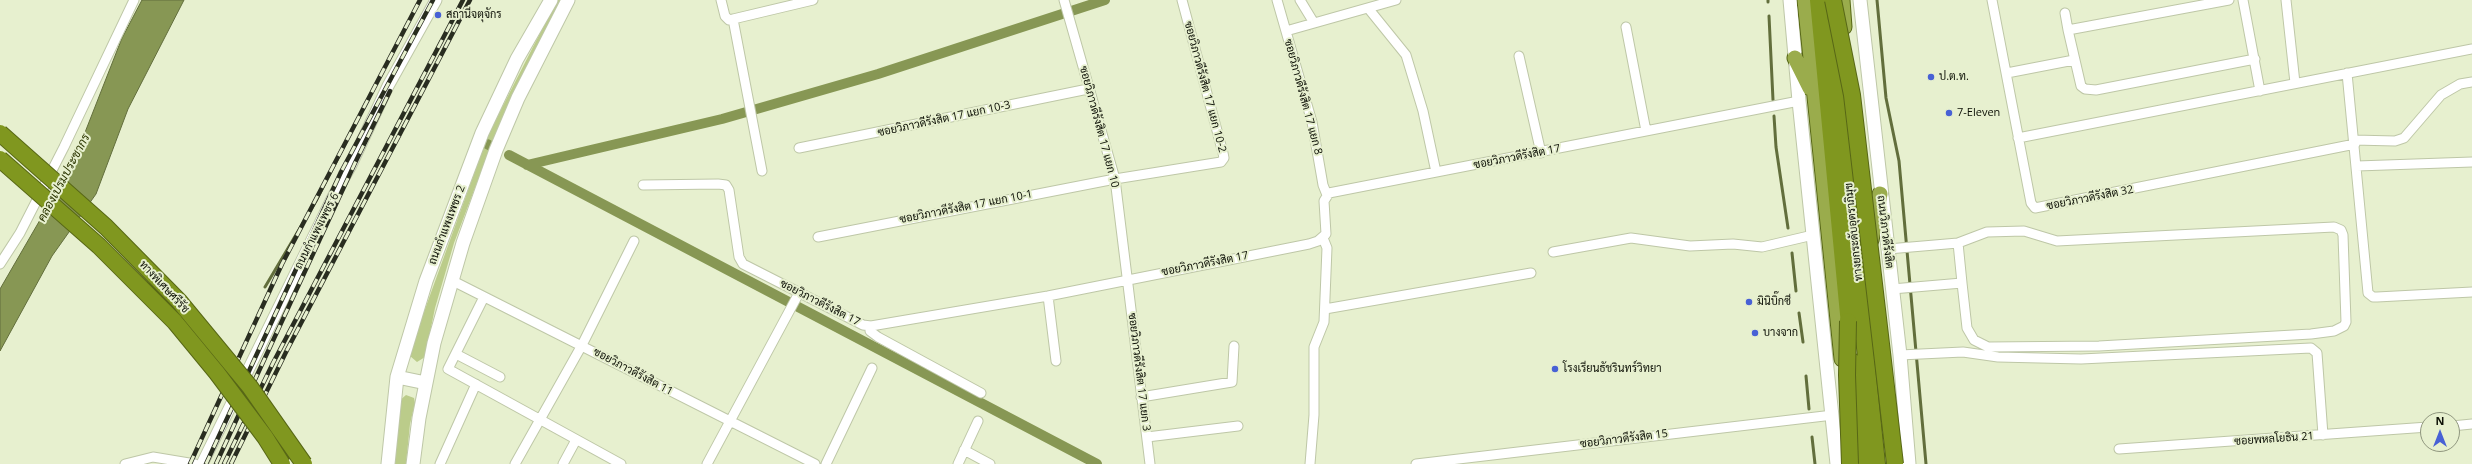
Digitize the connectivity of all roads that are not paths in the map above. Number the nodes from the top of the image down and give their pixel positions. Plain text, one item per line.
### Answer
1 (134, 0) edge
2 (436, 0) edge
3 (551, 0) edge
4 (568, 0) edge
5 (721, 0) edge
6 (813, 0) edge
7 (1182, 0) edge
8 (1277, 0) edge
9 (1300, 0) edge
10 (1396, 0) edge
11 (1790, 0) edge
12 (1805, 0) edge
13 (1818, 0) edge
14 (1830, 0) edge
15 (1833, 0) edge
16 (1842, 0) edge
17 (1860, 0) edge
18 (1992, 0) edge
19 (2228, 0) edge
20 (2244, 0) edge
21 (2286, 0) edge
22 (1065, 3) edge
23 (1368, 8) junction
24 (2065, 13) dead end
25 (733, 19) junction
26 (1314, 23) junction
27 (1626, 28) dead end
28 (2068, 30) junction
29 (1286, 31) junction
30 (2472, 49) edge
31 (1519, 56) dead end
32 (1795, 58) junction
33 (2255, 59) junction
34 (2074, 60) junction
35 (2007, 73) junction
36 (2347, 73) junction
37 (2472, 82) edge
38 (2295, 83) junction
39 (1088, 89) junction
40 (2260, 90) junction
41 (1815, 98) junction
42 (1799, 101) junction
43 (1646, 132) junction
44 (0, 133) edge
45 (2018, 138) junction
46 (2355, 142) junction
47 (799, 148) dead end
48 (1541, 153) junction
49 (0, 159) edge
50 (2472, 162) edge
51 (2357, 166) junction
52 (762, 171) dead end
53 (1436, 172) junction
54 (1115, 179) junction
55 (642, 185) dead end
56 (1880, 194) junction
57 (1328, 195) junction
58 (1813, 235) junction
59 (818, 237) dead end
60 (1323, 238) junction
61 (634, 242) dead end
62 (1958, 243) junction
63 (1888, 249) junction
64 (1553, 252) dead end
65 (1868, 253) junction
66 (0, 264) edge
67 (1530, 273) dead end
68 (451, 280) junction
69 (1127, 280) junction
70 (1962, 283) junction
71 (1892, 289) junction
72 (2472, 292) edge
73 (799, 293) junction
74 (1048, 296) junction
75 (484, 297) junction
76 (1324, 309) junction
77 (1848, 321) junction
78 (870, 326) junction
79 (582, 345) junction
80 (1234, 346) dead end
81 (456, 354) junction
82 (1900, 355) junction
83 (1056, 361) dead end
84 (872, 368) dead end
85 (500, 376) dead end
86 (398, 377) junction
87 (426, 383) junction
88 (476, 384) junction
89 (981, 393) dead end
90 (1141, 397) junction
91 (1833, 415) junction
92 (538, 420) junction
93 (978, 421) dead end
94 (730, 422) junction
95 (2472, 424) edge
96 (2460, 425) edge
97 (1238, 426) dead end
98 (2420, 429) edge
99 (2323, 435) junction
100 (1147, 436) junction
101 (576, 440) junction
102 (2119, 449) dead end
103 (964, 450) junction
104 (125, 464) edge
105 (195, 464) edge
106 (202, 464) edge
107 (282, 464) edge
108 (304, 464) edge
109 (388, 464) edge
110 (413, 464) edge
111 (440, 464) edge
112 (515, 464) edge
113 (563, 464) edge
114 (621, 464) edge
115 (707, 464) edge
116 (815, 464) edge
117 (826, 464) edge
118 (958, 464) edge
119 (990, 464) edge
120 (1150, 464) edge
121 (1310, 464) edge
122 (1416, 464) edge
123 (1837, 464) edge
124 (1851, 464) edge
125 (1864, 464) edge
126 (1877, 464) edge
127 (1890, 464) edge
128 (1895, 464) edge
129 (1909, 464) edge

1 - 66 street
2 - 106 street, ถนนกำแพงเพชร 6
3 - 86 main road, ถนนกำแพงเพชร 2
4 - 68 main road, ถนนกำแพงเพชร 2
5 - 25 street
6 - 25 street
7 - 54 street, ซอยวิภาวดีรังสิต 17 แยก 10-2
8 - 29 street, ซอยวิภาวดีรังสิต 17 แยก 8
9 - 26 street
10 - 23 street
11 - 32 main road
12 - 41 highway
13 - 77 highway, ทางยกระดับอุตราภิมุข
14 - 126 highway, ทางยกระดับอุตราภิมุข
15 - 128 highway, bridge
16 - 65 highway, ถนนวิภาวดีรังสิต
17 - 56 main road, ถนนวิภาวดีรังสิต
18 - 35 street, ซอยวิภาวดีรังสิต 32
19 - 28 street
20 - 33 street
21 - 38 street
22 - 39 street, ซอยวิภาวดีรังสิต 17 แยก 10
23 - 26 street
23 - 53 street
24 - 28 street
25 - 52 street
26 - 29 street
27 - 43 street
28 - 34 street
29 - 57 street, ซอยวิภาวดีรังสิต 17 แยก 8
30 - 36 street
31 - 48 street
32 - 41 highway
32 - 42 main road
33 - 34 street
33 - 40 street
34 - 35 street
35 - 45 street, ซอยวิภาวดีรังสิต 32
36 - 38 street
36 - 46 street
37 - 46 street
38 - 40 street
39 - 47 street, ซอยวิภาวดีรังสิต 17 แยก 10-3
39 - 54 street, ซอยวิภาวดีรังสิต 17 แยก 10
40 - 45 street
41 - 124 highway
42 - 43 street, ซอยวิภาวดีรังสิต 17
42 - 58 main road
43 - 48 street, ซอยวิภาวดีรังสิต 17
44 - 108 highway, ทางพิเศษศรีรัช, bridge
45 - 46 street, ซอยวิภาวดีรังสิต 32
46 - 51 street
48 - 53 street, ซอยวิภาวดีรังสิต 17
49 - 107 highway, ทางพิเศษศรีรัช, bridge
50 - 51 street
51 - 72 street
53 - 57 street, ซอยวิภาวดีรังสิต 17
54 - 59 street, ซอยวิภาวดีรังสิต 17 แยก 10-1
54 - 69 street, ซอยวิภาวดีรังสิต 17 แยก 10
55 - 73 street, ซอยวิภาวดีรังสิต 17
56 - 63 main road, ถนนวิภาวดีรังสิต
56 - 65 highway
57 - 60 street
58 - 64 street
58 - 91 main road
60 - 69 street, ซอยวิภาวดีรังสิต 17
60 - 76 street
61 - 79 street
62 - 63 street
62 - 70 street
62 - 70 street
63 - 71 main road, ถนนวิภาวดีรังสิต
65 - 127 highway, ถนนวิภาวดีรังสิต
67 - 76 street
68 - 75 street, ซอยวิภาวดีรังสิต 11
68 - 87 main road, ถนนกำแพงเพชร 2
69 - 74 street, ซอยวิภาวดีรังสิต 17
69 - 90 street, ซอยวิภาวดีรังสิต 17 แยก 3
70 - 71 street
71 - 82 main road, ถนนวิภาวดีรังสิต
73 - 78 street, ซอยวิภาวดีรังสิต 17
73 - 94 street
74 - 78 street, ซอยวิภาวดีรังสิต 17
74 - 83 street
75 - 79 street, ซอยวิภาวดีรังสิต 11
75 - 81 street
76 - 121 street
77 - 124 highway, bridge
77 - 125 highway, ทางยกระดับอุตราภิมุข, bridge
78 - 89 street
79 - 92 street
79 - 94 street, ซอยวิภาวดีรังสิต 11
80 - 90 street
81 - 85 street
81 - 88 street
82 - 99 street
82 - 129 main road, ถนนวิภาวดีรังสิต
84 - 117 street
86 - 87 main road
86 - 109 main road, ถนนกำแพงเพชร 2
87 - 110 main road, ถนนกำแพงเพชร 2
88 - 92 street
88 - 111 street
90 - 100 street, ซอยวิภาวดีรังสิต 17 แยก 3
91 - 122 street, ซอยวิภาวดีรังสิต 15
91 - 123 main road
92 - 101 street
92 - 112 street
93 - 103 street
94 - 115 street
94 - 116 street, ซอยวิภาวดีรังสิต 11
95 - 96 street
97 - 100 street
98 - 99 street, ซอยพหลโยธิน 21
99 - 102 street, ซอยพหลโยธิน 21
100 - 120 street, ซอยวิภาวดีรังสิต 17 แยก 3
101 - 113 street
101 - 114 street
103 - 118 street
103 - 119 street
104 - 105 street

